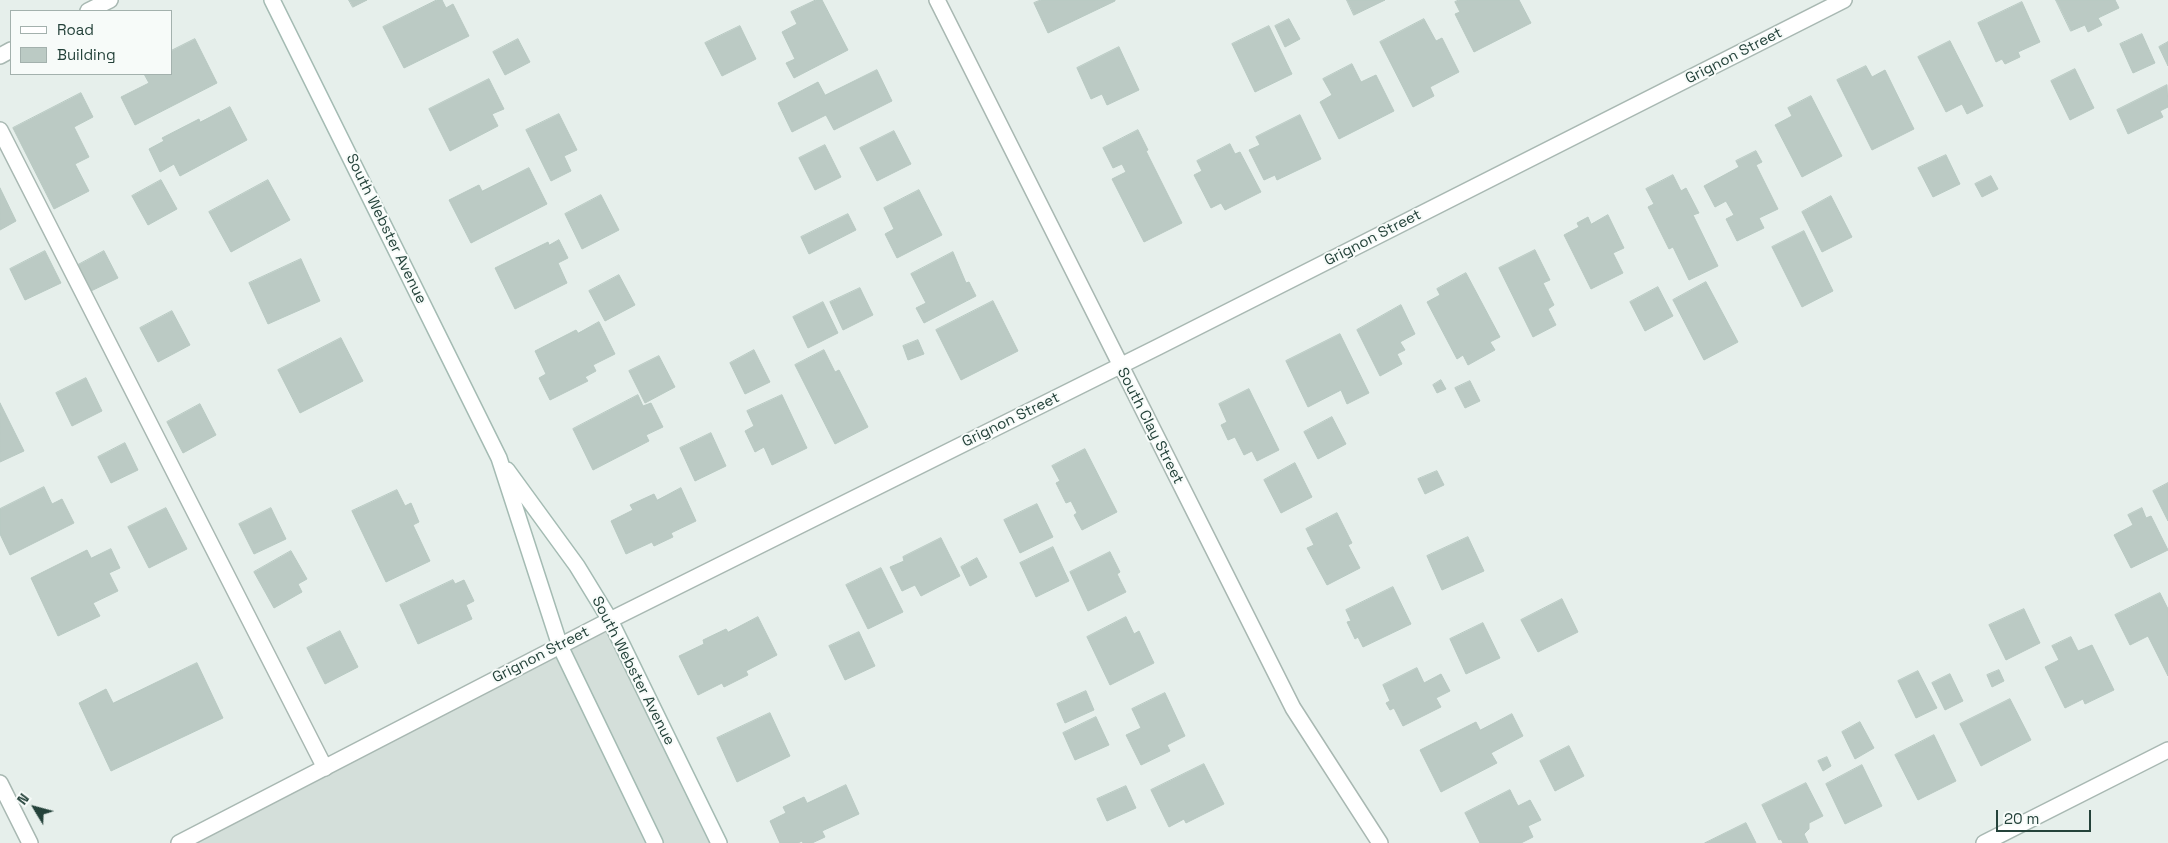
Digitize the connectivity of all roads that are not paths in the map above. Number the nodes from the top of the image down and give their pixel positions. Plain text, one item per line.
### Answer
1 (110, 0) edge
2 (272, 0) edge
3 (937, 0) edge
4 (1844, 0) edge
5 (90, 10) edge
6 (0, 130) edge
7 (1120, 366) junction
8 (499, 458) junction
9 (610, 620) junction
10 (560, 646) junction
11 (2168, 750) edge
12 (325, 768) junction
13 (0, 783) edge
14 (30, 843) edge
15 (179, 843) edge
16 (655, 843) edge
17 (719, 843) edge
18 (1380, 843) edge
19 (1984, 843) edge

1 - 5 street
2 - 8 street, South Webster Avenue
3 - 7 street, South Clay Street
4 - 7 street, Grignon Street
6 - 12 street
7 - 9 street, Grignon Street
7 - 18 street, South Clay Street
8 - 9 street, South Webster Avenue
8 - 10 street, South Webster Avenue
9 - 10 street, Grignon Street
9 - 17 street, South Webster Avenue
10 - 12 street, Grignon Street
10 - 16 street, South Webster Avenue
11 - 19 street
12 - 15 street, Grignon Street
13 - 14 street

